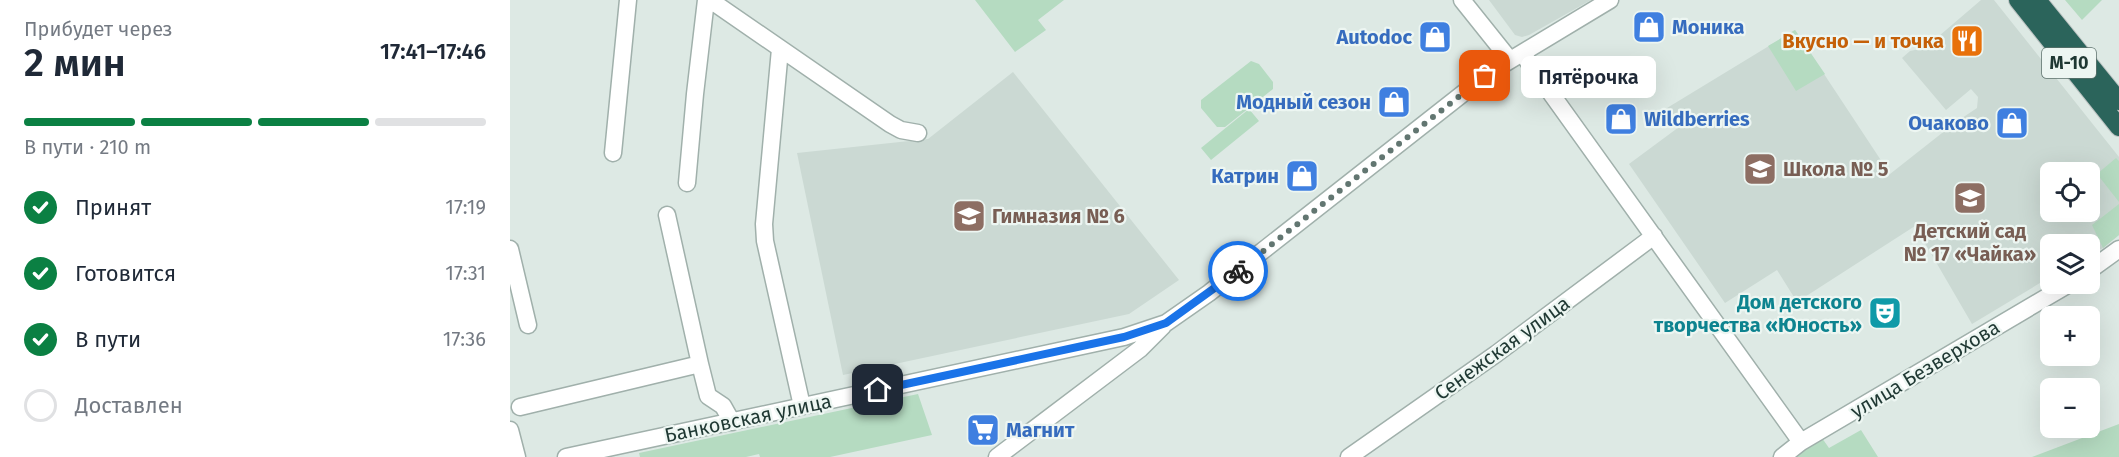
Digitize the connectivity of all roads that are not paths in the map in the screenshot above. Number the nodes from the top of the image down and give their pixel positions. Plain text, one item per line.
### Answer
1 (628, 0) edge
2 (708, 0) edge
3 (1462, 0) edge
4 (1610, 0) edge
5 (2018, 0) edge
6 (2037, 0) edge
7 (780, 49) junction
8 (1516, 56) junction
9 (2119, 101) edge
10 (2119, 127) edge
11 (918, 133) dead end
12 (613, 153) dead end
13 (687, 183) dead end
14 (667, 215) dead end
15 (1654, 236) junction
16 (510, 249) edge
17 (2119, 249) edge
18 (2100, 263) edge
19 (2052, 294) edge
20 (1166, 323) junction
21 (528, 325) dead end
22 (700, 364) junction
23 (802, 406) junction
24 (520, 407) dead end
25 (732, 422) junction
26 (510, 430) edge
27 (1801, 442) junction
28 (517, 457) edge
29 (566, 457) edge
30 (997, 457) edge
31 (1349, 457) edge
32 (1782, 457) edge

1 - 12 street
2 - 7 street
2 - 13 street
3 - 8 street
4 - 8 street, Банковская улица
5 - 10 highway, М-10
6 - 9 highway, М-10
7 - 11 street
7 - 23 street
8 - 15 street
8 - 20 street, Банковская улица
14 - 22 street
15 - 27 street
15 - 31 street, Сенежская улица
16 - 21 street
17 - 18 street
19 - 27 street, улица Безверхова
20 - 23 street, Банковская улица
20 - 30 street
22 - 24 street
22 - 25 street
23 - 25 street, Банковская улица
25 - 29 street, Банковская улица
26 - 28 street
27 - 32 street, улица Безверхова

